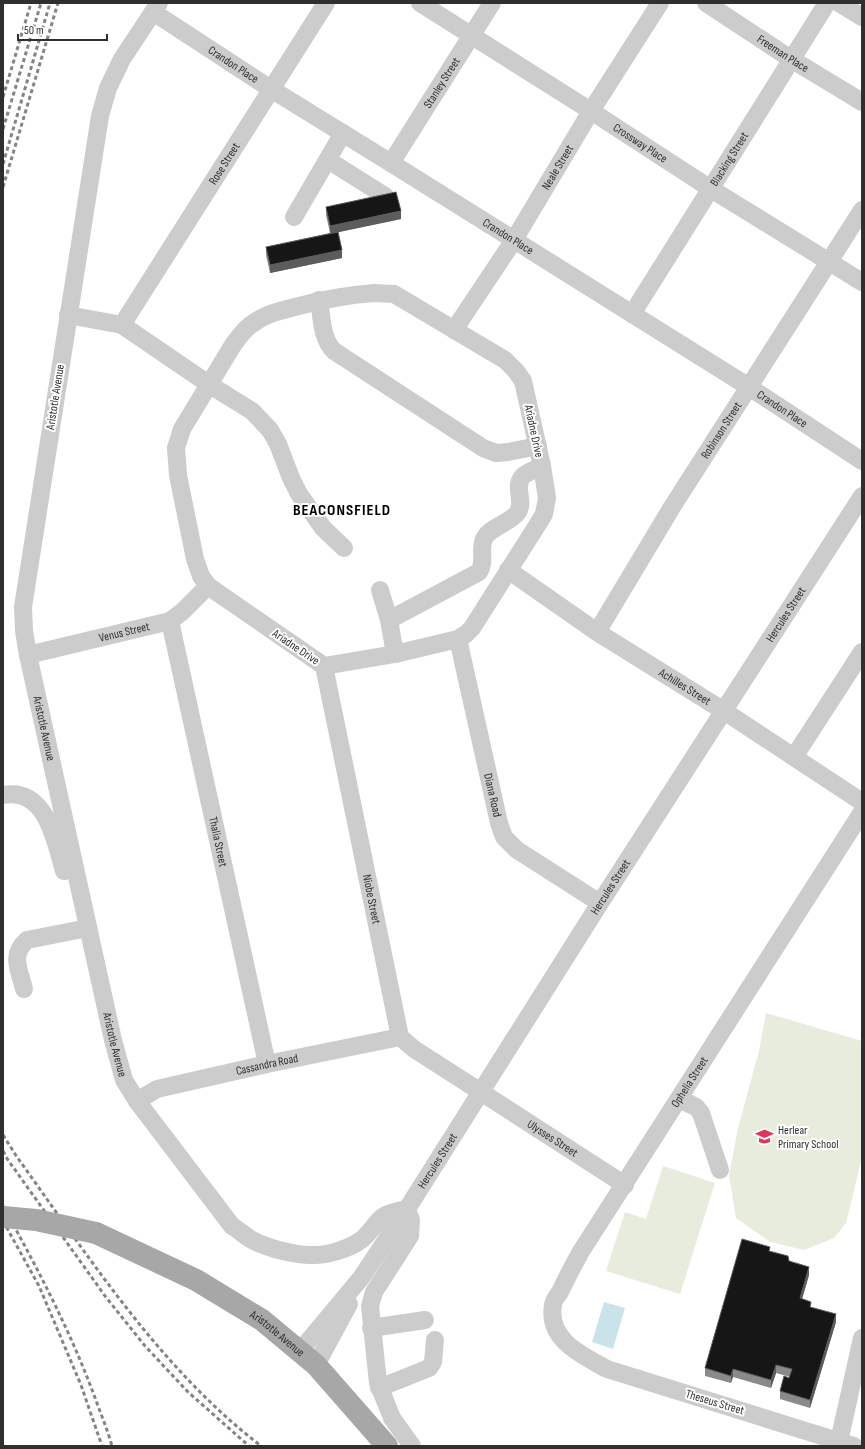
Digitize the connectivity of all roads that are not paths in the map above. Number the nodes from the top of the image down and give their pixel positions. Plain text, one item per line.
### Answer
1 (326, 3) edge
2 (420, 3) edge
3 (492, 3) edge
4 (660, 3) edge
5 (706, 3) edge
6 (827, 3) edge
7 (839, 3) edge
8 (156, 7) edge
9 (862, 17) edge
10 (472, 36) junction
11 (791, 59) junction
12 (271, 89) junction
13 (862, 102) edge
14 (592, 111) junction
15 (343, 133) junction
16 (328, 160) junction
17 (391, 163) junction
18 (711, 189) junction
19 (385, 196) edge
20 (862, 210) edge
21 (294, 217) dead end
22 (514, 240) junction
23 (829, 262) junction
24 (862, 282) edge
25 (319, 300) junction
26 (632, 314) junction
27 (68, 315) junction
28 (122, 325) junction
29 (454, 330) junction
30 (210, 385) junction
31 (749, 387) junction
32 (538, 446) junction
33 (862, 461) edge
34 (542, 466) junction
35 (862, 496) edge
36 (344, 548) dead end
37 (508, 570) junction
38 (208, 586) junction
39 (380, 590) dead end
40 (389, 620) junction
41 (170, 621) junction
42 (597, 632) junction
43 (458, 638) junction
44 (862, 652) edge
45 (395, 654) junction
46 (28, 655) junction
47 (324, 666) junction
48 (724, 711) junction
49 (794, 758) junction
50 (3, 795) edge
51 (862, 802) edge
52 (862, 812) edge
53 (600, 903) junction
54 (84, 929) junction
55 (24, 989) dead end
56 (400, 1037) junction
57 (267, 1064) junction
58 (481, 1092) junction
59 (679, 1099) junction
60 (137, 1101) junction
61 (720, 1170) dead end
62 (625, 1185) junction
63 (407, 1209) junction
64 (3, 1217) edge
65 (362, 1278) junction
66 (425, 1320) dead end
67 (371, 1328) junction
68 (862, 1338) edge
69 (435, 1340) dead end
70 (300, 1351) junction
71 (578, 1353) joint
72 (316, 1365) junction
73 (379, 1388) junction
74 (844, 1444) edge
75 (387, 1446) edge
76 (412, 1446) edge

1 - 12 street, Rose Street
2 - 10 street, Crossway Place
3 - 10 street, Stanley Street
4 - 14 street, Neale Street
5 - 11 street, Freeman Place
6 - 11 street, Blacking Street
7 - 9 street
8 - 12 street, Crandon Place
8 - 27 street, Aristotle Avenue
10 - 14 street, Crossway Place
10 - 17 street, Stanley Street
11 - 13 street, Freeman Place
11 - 18 street, Blacking Street
12 - 15 street, Crandon Place
12 - 28 street, Rose Street
14 - 18 street, Crossway Place
14 - 22 street, Neale Street
15 - 16 street
15 - 17 street, Crandon Place
16 - 19 street
16 - 21 street
17 - 22 street, Crandon Place
18 - 23 street, Crossway Place
18 - 26 street, Blacking Street
20 - 23 street, Robinson Street
22 - 26 street, Crandon Place
22 - 29 street, Neale Street
23 - 24 street, Crossway Place
23 - 31 street, Robinson Street
25 - 29 street, Ariadne Drive
25 - 30 street, Ariadne Drive
25 - 32 street
26 - 31 street, Crandon Place
27 - 28 street
27 - 46 street, Aristotle Avenue
28 - 30 street
29 - 32 street, Ariadne Drive
30 - 36 street
30 - 38 street, Ariadne Drive
31 - 33 street, Crandon Place
31 - 42 street, Robinson Street
32 - 34 street, Ariadne Drive
34 - 37 street, Ariadne Drive
34 - 40 street
35 - 48 street, Hercules Street
37 - 42 street, Achilles Street
37 - 43 street, Ariadne Drive
38 - 41 street, Venus Street
38 - 47 street, Ariadne Drive
39 - 40 street
40 - 45 street
41 - 46 street, Venus Street
41 - 57 street, Thalia Street
42 - 48 street, Achilles Street
43 - 45 street, Ariadne Drive
43 - 53 street, Diana Road
44 - 49 street
45 - 47 street, Ariadne Drive
46 - 54 street, Aristotle Avenue
47 - 56 street, Niobe Street
48 - 49 street, Achilles Street
48 - 53 street, Hercules Street
49 - 51 street, Achilles Street
50 - 54 street
52 - 59 street, Ophelia Street
53 - 58 street, Hercules Street
54 - 55 street
54 - 60 street, Aristotle Avenue
56 - 57 street, Cassandra Road
56 - 58 street
57 - 60 street, Cassandra Road
58 - 62 street, Ulysses Street
58 - 63 street, Hercules Street
59 - 61 street
59 - 62 street, Ophelia Street
60 - 63 street, Aristotle Avenue
62 - 71 street, Ophelia Street
63 - 65 street, Hercules Street
63 - 67 street
64 - 70 main road, Aristotle Avenue, bridge
65 - 70 street, Hercules Street
65 - 72 street, Hercules Street
66 - 67 street
67 - 73 street
68 - 74 street
69 - 73 street
70 - 72 main road, Aristotle Avenue
71 - 74 street, Theseus Street
72 - 75 main road, Aristotle Avenue
73 - 76 street

